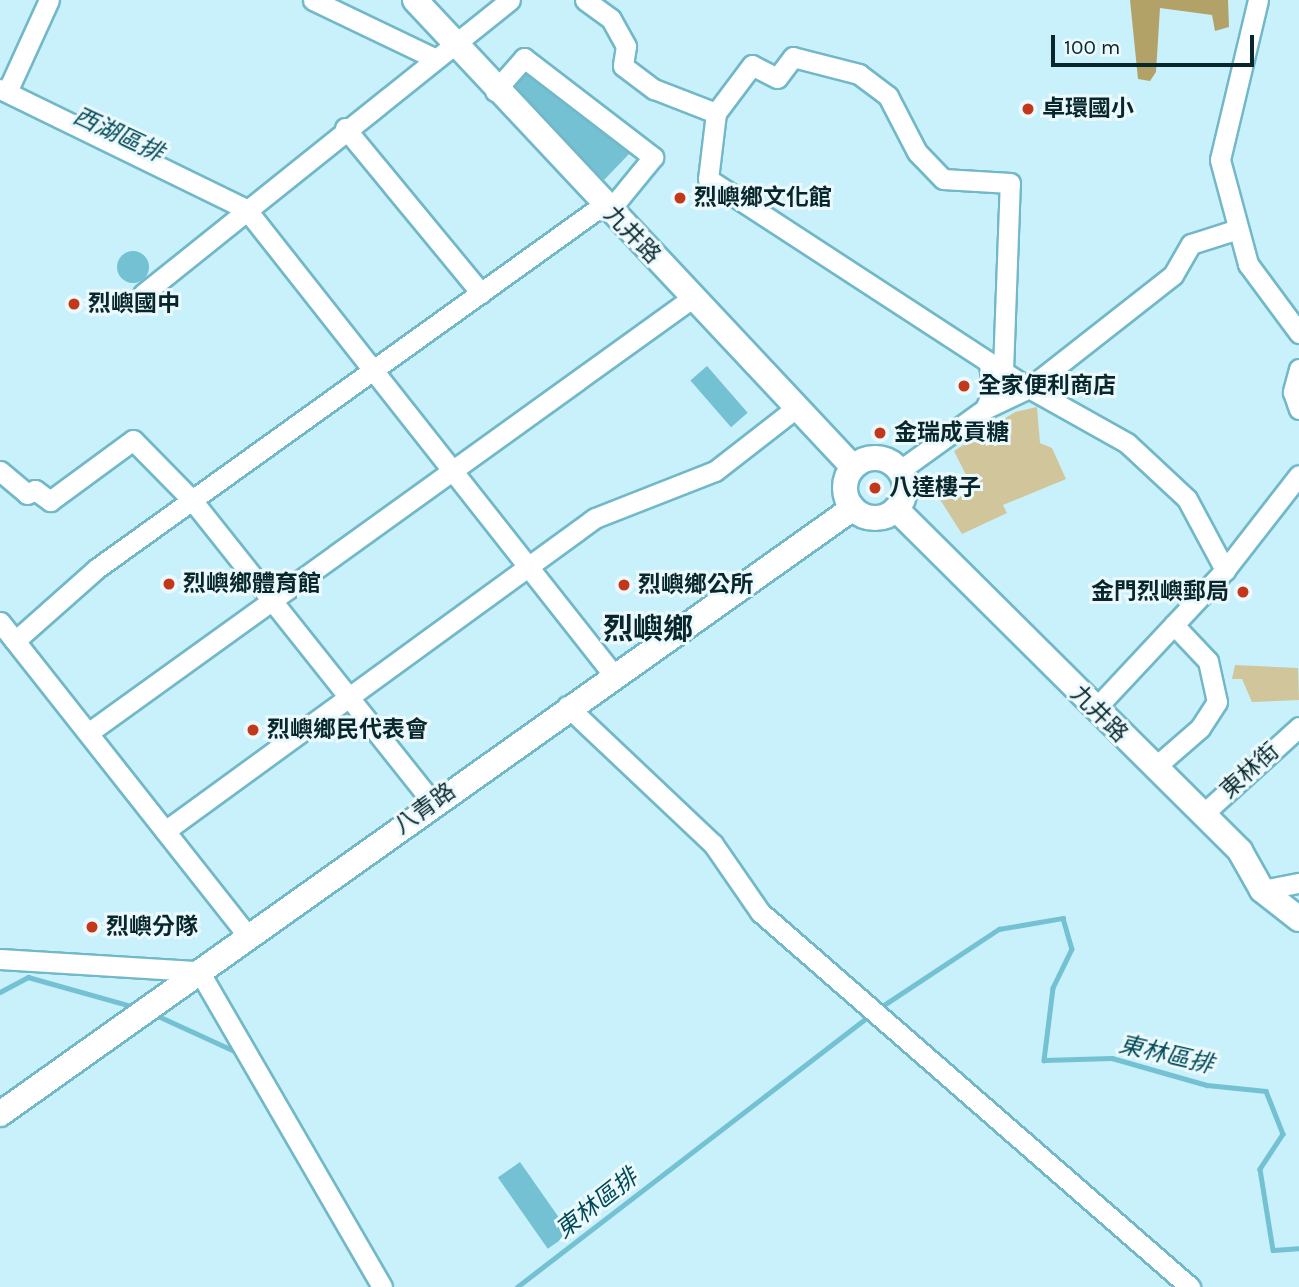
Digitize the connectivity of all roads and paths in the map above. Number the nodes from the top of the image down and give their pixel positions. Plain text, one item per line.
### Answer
1 (50, 0) edge
2 (313, 0) edge
3 (415, 0) edge
4 (510, 0) edge
5 (586, 0) edge
6 (1258, 0) edge
7 (442, 51) junction
8 (3, 90) edge
9 (495, 91) junction
10 (716, 113) junction
11 (345, 128) junction
12 (606, 208) junction
13 (246, 209) junction
14 (1237, 229) junction
15 (481, 293) junction
16 (143, 294) dead end
17 (692, 298) junction
18 (1299, 333) edge
19 (996, 368) junction
20 (1299, 369) edge
21 (374, 371) junction
22 (1029, 388) junction
23 (796, 408) junction
24 (985, 409) junction
25 (1299, 409) edge
26 (853, 467) junction
27 (0, 471) edge
28 (453, 471) junction
29 (899, 471) junction
30 (1299, 475) edge
31 (192, 500) junction
32 (853, 508) junction
33 (896, 509) junction
34 (527, 565) junction
35 (1225, 570) junction
36 (270, 598) junction
37 (0, 622) edge
38 (1174, 625) junction
39 (15, 641) junction
40 (612, 673) junction
41 (347, 694) junction
42 (567, 706) junction
43 (1095, 709) junction
44 (1299, 727) edge
45 (88, 733) junction
46 (1154, 768) junction
47 (434, 804) junction
48 (1202, 815) junction
49 (164, 831) junction
50 (1299, 883) edge
51 (1262, 890) junction
52 (1299, 919) edge
53 (247, 935) junction
54 (0, 959) edge
55 (199, 971) junction
56 (0, 1114) edge
57 (382, 1287) edge
58 (1190, 1287) edge

1 - 8 street
2 - 7 street
3 - 7 main road, 九井路
4 - 7 street
5 - 10 street
6 - 14 street
7 - 9 main road, 九井路
7 - 11 street
8 - 13 street
9 - 12 main road, 九井路
9 - 12 street
10 - 19 street
10 - 19 street
11 - 13 street
11 - 15 street
12 - 15 street
12 - 17 main road, 九井路
13 - 16 street
13 - 21 street
14 - 18 street
14 - 22 street
15 - 21 street
17 - 23 main road, 九井路
17 - 28 street
19 - 22 street
19 - 24 street
20 - 25 street
21 - 28 street
21 - 31 street
22 - 24 street
22 - 35 street
23 - 26 main road, 九井路
23 - 34 street
24 - 29 street
26 - 29 main road
26 - 32 main road
27 - 31 street
28 - 34 street
28 - 36 street
29 - 33 main road
30 - 35 street
31 - 36 street
31 - 39 street
32 - 33 main road
32 - 40 main road, 八青路
33 - 43 main road, 九井路
34 - 40 street
34 - 41 street
35 - 38 street
36 - 41 street
36 - 45 street
37 - 39 street
38 - 43 street
38 - 46 street
39 - 45 street
40 - 42 main road, 八青路
41 - 47 street
41 - 49 street
42 - 47 main road, 八青路
42 - 58 street
43 - 46 main road, 九井路
44 - 48 street, 東林街
45 - 49 street
46 - 48 main road, 九井路
47 - 53 main road, 八青路
48 - 51 main road, 九井路
49 - 53 street
50 - 51 street
51 - 52 main road, 九井路
53 - 55 main road, 八青路
54 - 55 street
55 - 56 main road, 八青路
55 - 57 street

